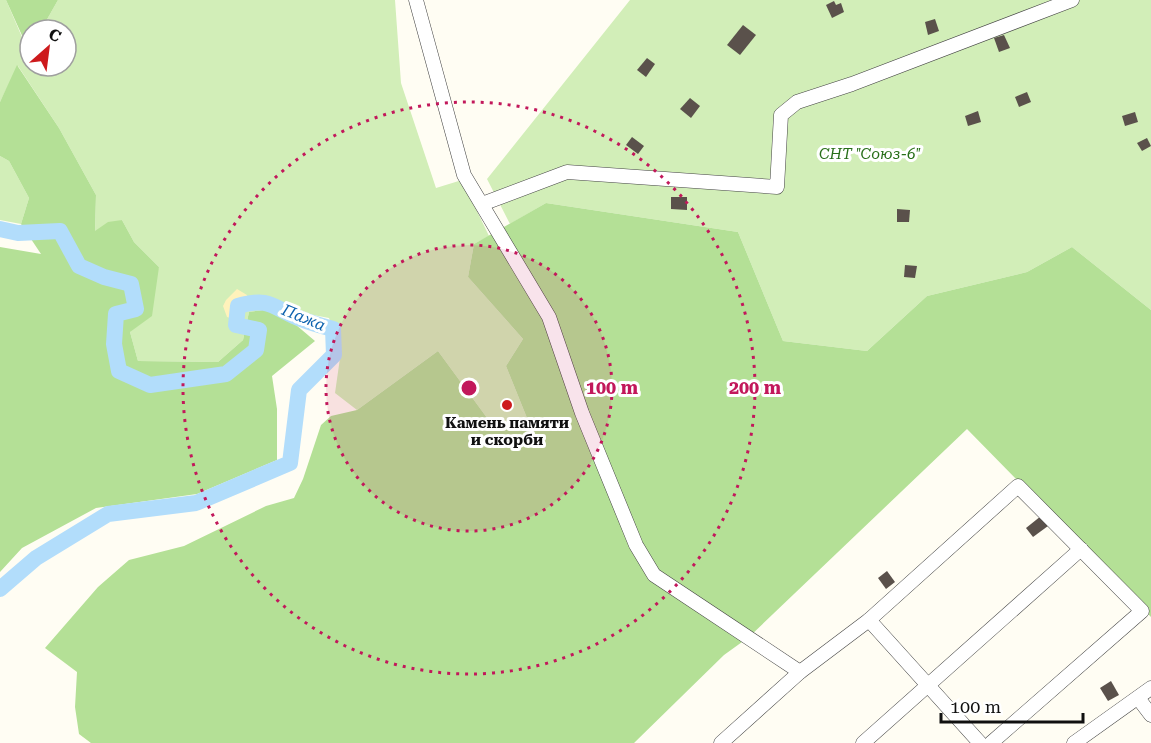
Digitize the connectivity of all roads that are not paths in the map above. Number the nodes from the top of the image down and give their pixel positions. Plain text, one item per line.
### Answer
1 (416, 0) edge
2 (1072, 0) edge
3 (482, 204) junction
4 (1081, 549) junction
5 (868, 620) junction
6 (800, 672) junction
7 (928, 686) junction
8 (1151, 688) edge
9 (1138, 698) junction
10 (1151, 715) edge
11 (721, 743) edge
12 (863, 743) edge
13 (980, 743) edge
14 (991, 743) edge
15 (1074, 743) edge

1 - 3 street
2 - 3 street
3 - 6 street
4 - 5 street
4 - 7 street
4 - 14 street
5 - 6 street
5 - 7 street
6 - 11 street
7 - 12 street
7 - 13 street
8 - 9 street
9 - 10 street
9 - 15 street

